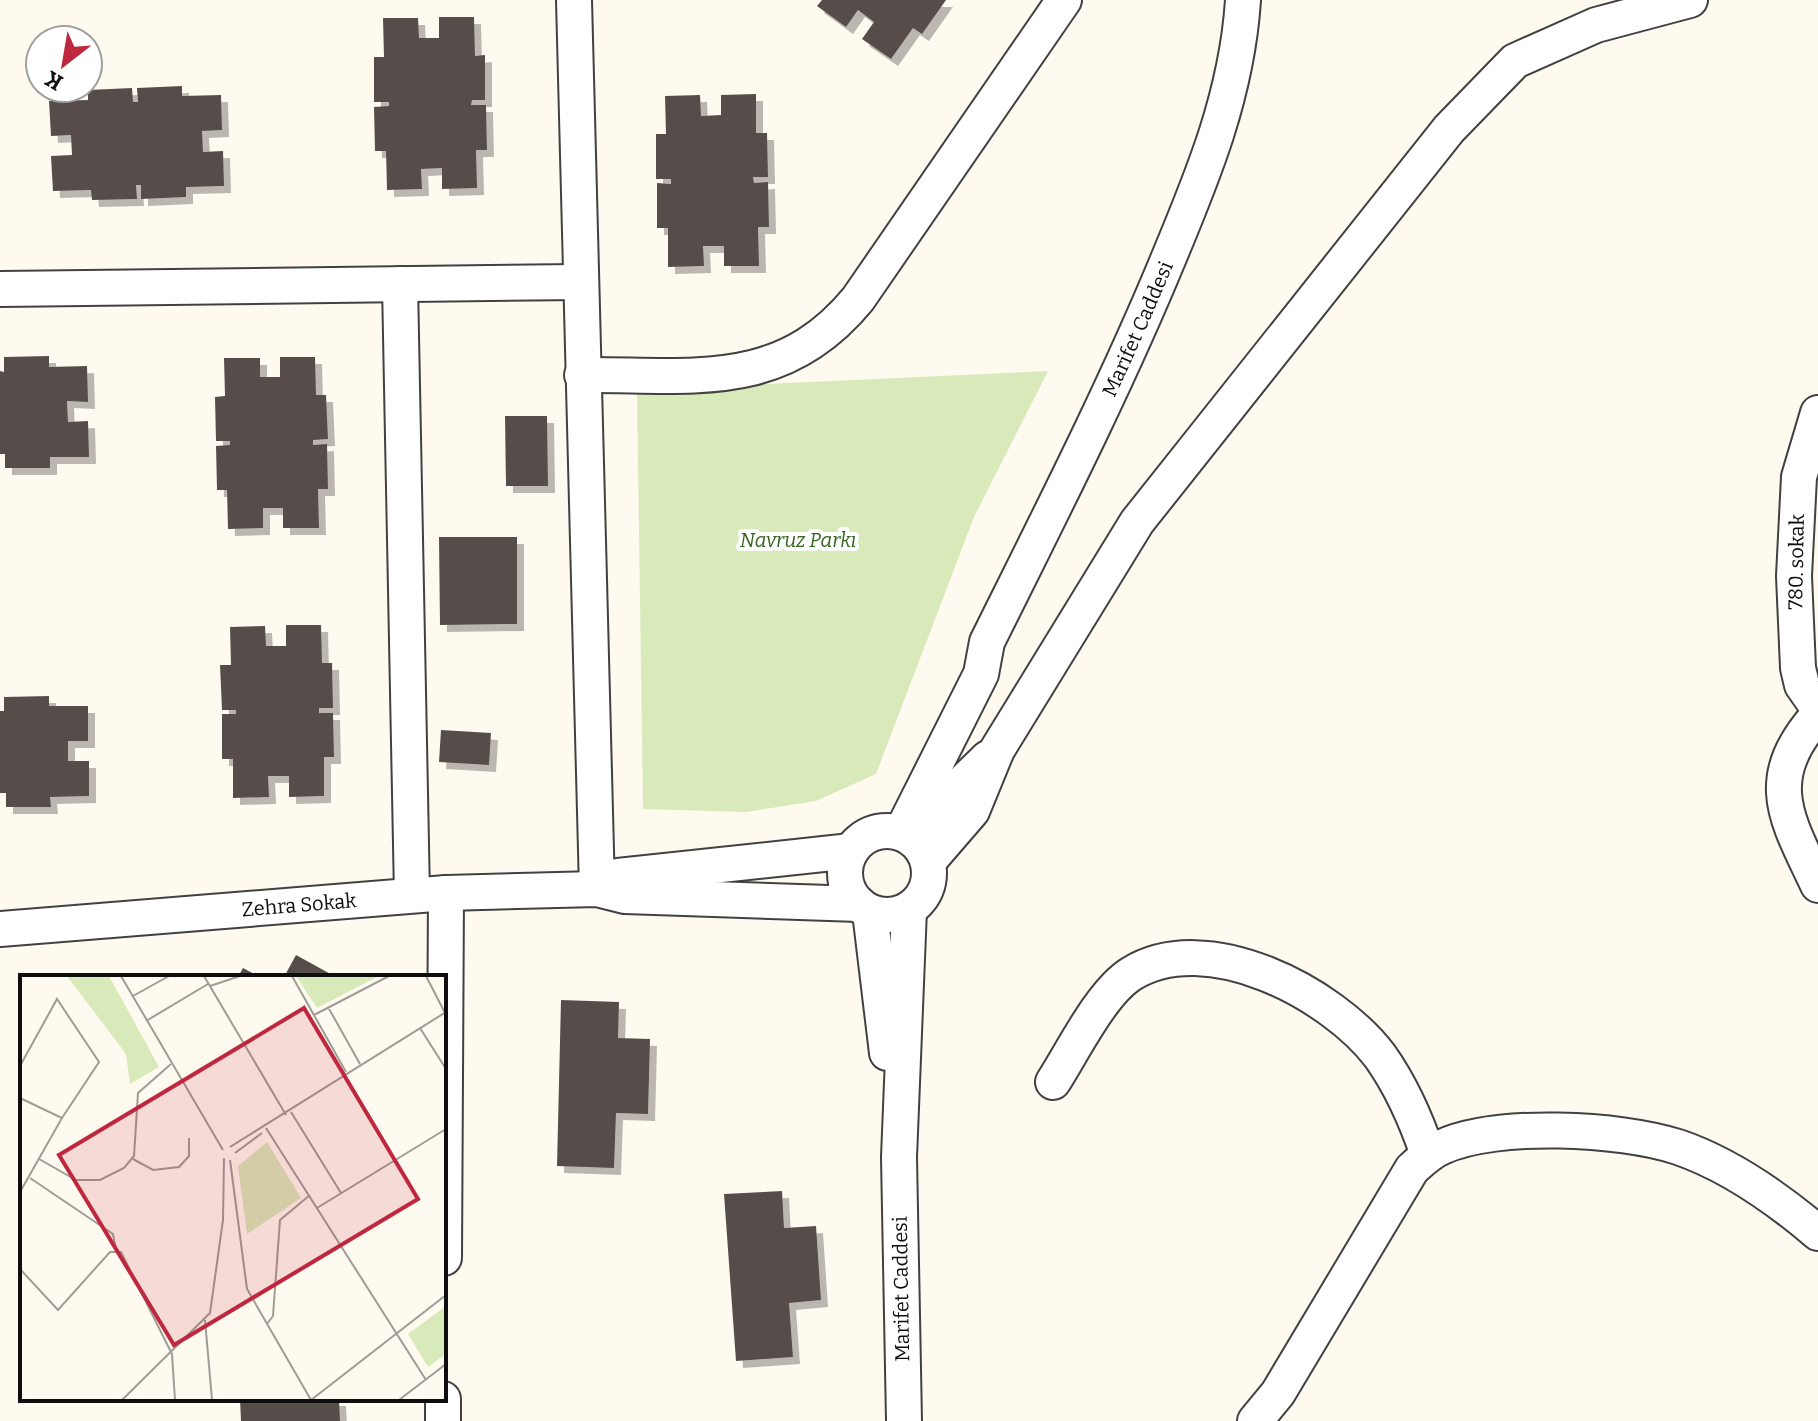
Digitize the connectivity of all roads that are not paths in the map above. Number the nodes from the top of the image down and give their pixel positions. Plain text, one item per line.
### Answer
1 (574, 0) edge
2 (1064, 0) edge
3 (1243, 0) edge
4 (1582, 0) edge
5 (1690, 0) edge
6 (1562, 41) junction
7 (580, 282) junction
8 (400, 284) junction
9 (0, 289) edge
10 (582, 375) junction
11 (1818, 413) edge
12 (1818, 708) edge
13 (1818, 715) edge
14 (893, 844) junction
15 (1818, 885) edge
16 (597, 889) junction
17 (446, 893) junction
18 (412, 895) junction
19 (864, 908) junction
20 (909, 909) junction
21 (0, 929) edge
22 (446, 975) edge
23 (1053, 1082) dead end
24 (1428, 1155) junction
25 (899, 1157) junction
26 (1818, 1233) edge
27 (904, 1421) edge
28 (1255, 1421) edge

1 - 7 street
2 - 10 street
3 - 14 street, Marifet Caddesi
4 - 6 street
5 - 6 street
6 - 14 street
7 - 8 street
7 - 10 street
8 - 9 street
8 - 18 street
10 - 16 street
11 - 12 street, 780. sokak
13 - 15 street
14 - 16 street
14 - 19 street
14 - 20 street
16 - 17 street, Zehra Sokak
16 - 19 street
17 - 18 street, Zehra Sokak
17 - 22 street
18 - 21 street, Zehra Sokak
19 - 20 street
19 - 25 street
20 - 25 street
23 - 24 street
24 - 26 street
24 - 28 street
25 - 27 street, Marifet Caddesi

